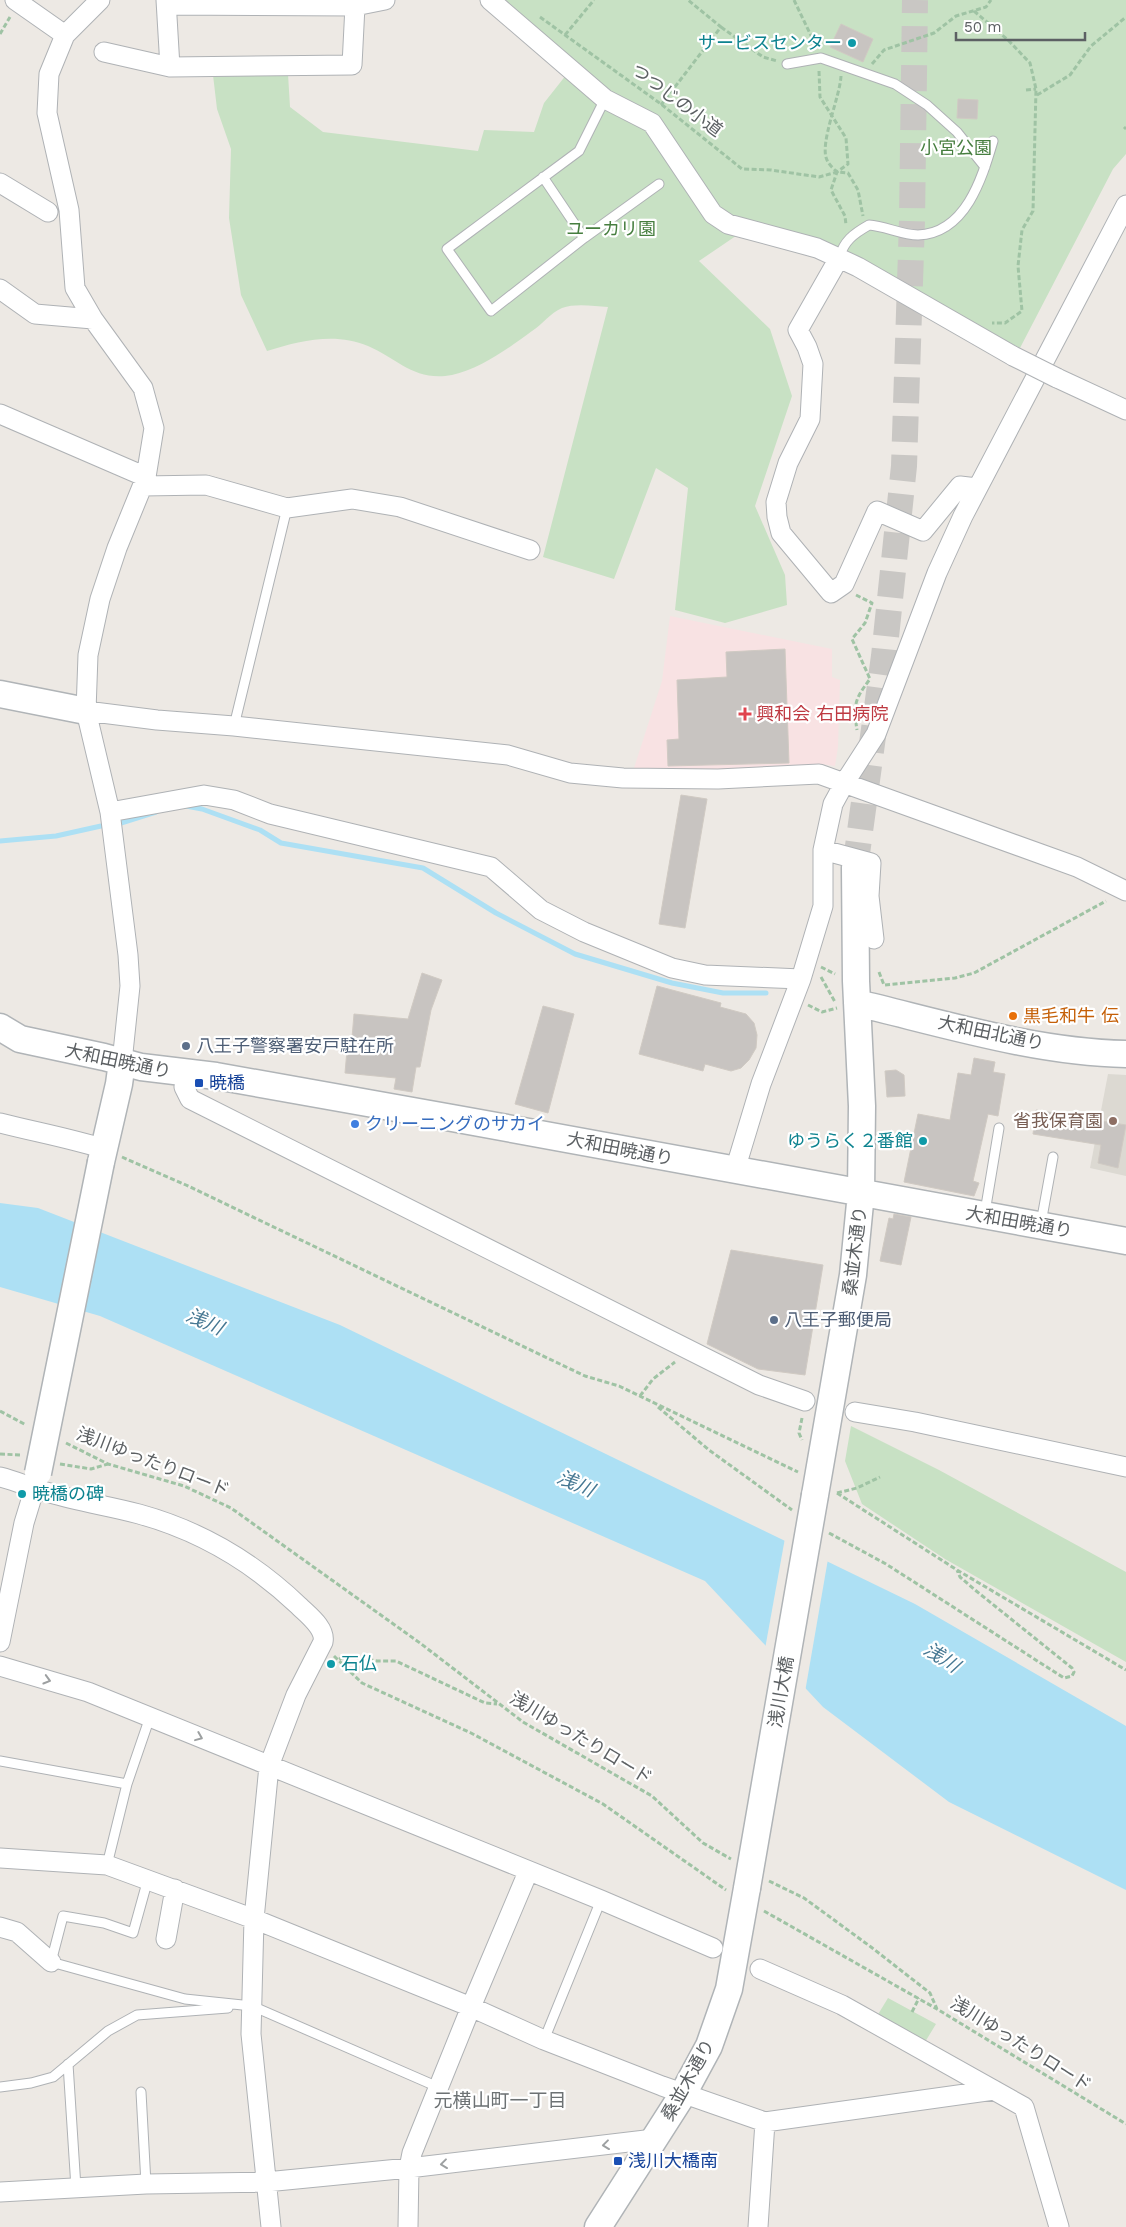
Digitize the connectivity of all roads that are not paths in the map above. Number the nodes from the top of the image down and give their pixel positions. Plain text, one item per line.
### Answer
1 (100, 0) edge
2 (385, 0) edge
3 (490, 0) edge
4 (167, 3) edge
5 (16, 5) edge
6 (355, 6) junction
7 (65, 35) junction
8 (104, 52) dead end
9 (787, 64) dead end
10 (170, 67) junction
11 (605, 99) junction
12 (992, 141) dead end
13 (986, 167) junction
14 (543, 177) junction
15 (0, 183) edge
16 (659, 184) dead end
17 (1126, 204) edge
18 (48, 212) dead end
19 (584, 238) junction
20 (841, 252) junction
21 (0, 289) edge
22 (93, 319) junction
23 (1126, 410) edge
24 (0, 414) edge
25 (144, 482) junction
26 (978, 488) junction
27 (287, 508) junction
28 (530, 550) dead end
29 (0, 694) edge
30 (86, 711) junction
31 (234, 726) junction
32 (845, 782) junction
33 (110, 812) junction
34 (823, 850) junction
35 (855, 868) tunnel mouth
36 (1124, 891) edge
37 (874, 939) dead end
38 (802, 979) junction
39 (857, 1003) junction
40 (7, 1036) edge
41 (1126, 1054) edge
42 (122, 1062) junction
43 (186, 1074) junction
44 (0, 1123) edge
45 (999, 1128) dead end
46 (107, 1155) junction
47 (1053, 1157) dead end
48 (735, 1170) junction
49 (861, 1193) junction
50 (985, 1216) junction
51 (1040, 1226) junction
52 (1126, 1241) edge
53 (804, 1406) road end
54 (855, 1412) dead end
55 (1126, 1467) edge
56 (0, 1477) edge
57 (37, 1480) junction
58 (826, 1494) joint
59 (1, 1631) edge
60 (0, 1666) edge
61 (150, 1717) junction
62 (0, 1761) edge
63 (268, 1766) junction
64 (127, 1784) junction
65 (0, 1858) edge
66 (107, 1864) junction
67 (528, 1872) junction
68 (148, 1879) junction
69 (745, 1885) joint
70 (175, 1889) junction
71 (601, 1900) junction
72 (254, 1918) junction
73 (0, 1927) edge
74 (166, 1939) dead end
75 (713, 1948) dead end
76 (51, 1962) junction
77 (760, 1969) dead end
78 (252, 2006) junction
79 (471, 2006) junction
80 (544, 2040) junction
81 (68, 2064) junction
82 (0, 2087) edge
83 (438, 2087) junction
84 (994, 2090) junction
85 (141, 2092) dead end
86 (683, 2094) junction
87 (766, 2122) junction
88 (654, 2139) junction
89 (409, 2168) junction
90 (266, 2182) junction
91 (146, 2184) junction
92 (76, 2188) junction
93 (0, 2192) edge
94 (271, 2227) edge
95 (408, 2227) edge
96 (598, 2227) edge
97 (758, 2227) edge
98 (1059, 2227) edge

1 - 7 street
2 - 6 street
3 - 11 street
4 - 6 street
4 - 10 street
5 - 7 street
6 - 10 street
7 - 22 street
8 - 10 street
9 - 13 lane
11 - 14 lane
11 - 20 street
12 - 13 lane
13 - 20 lane
14 - 19 lane
14 - 19 lane
15 - 18 street
16 - 19 lane
17 - 26 street
20 - 23 street, bridge
20 - 26 street
21 - 22 street
22 - 25 street
24 - 25 street
25 - 27 street
25 - 30 street
26 - 32 street
27 - 28 street
27 - 31 lane
29 - 30 street
30 - 31 street
30 - 33 street
31 - 32 street
32 - 34 street
32 - 36 street
33 - 38 street
33 - 42 street
34 - 37 street
34 - 38 street
35 - 39 street, 桑並木通り
38 - 48 street
39 - 41 street, 大和田北通り
39 - 49 street, 桑並木通り
40 - 42 street, 大和田暁通り
42 - 43 street, 大和田暁通り
42 - 46 street
43 - 48 street, 大和田暁通り
43 - 53 street
44 - 46 street
45 - 50 lane
46 - 57 street, bridge
47 - 51 lane
48 - 49 street, 大和田暁通り
49 - 50 street, 大和田暁通り
49 - 58 street, 桑並木通り
50 - 51 street, 大和田暁通り
51 - 52 street, 大和田暁通り
54 - 55 street
56 - 57 street
57 - 59 street
57 - 63 street
58 - 69 street, 浅川大橋, bridge
60 -> 61 street
61 -> 63 street
61 - 64 lane
62 - 64 lane
63 - 67 street
63 - 72 street
64 - 66 lane
65 - 66 street
66 - 68 street
67 - 71 street
67 - 79 street
68 - 70 street
68 - 76 lane
69 - 86 street, 桑並木通り
70 - 72 street
70 - 74 street
71 - 75 street
71 - 80 lane
72 - 78 street
72 - 79 street
73 - 76 street
76 - 78 lane
77 - 84 street
78 - 81 lane
78 - 83 lane
78 - 90 street
79 - 80 street
79 - 83 street
80 - 86 street
81 - 82 lane
81 - 92 lane
83 - 89 street
84 - 87 street
84 - 98 street
85 - 91 lane
86 - 87 street
86 - 88 street, 桑並木通り
87 - 97 street
88 -> 89 street
88 - 96 street, 桑並木通り
89 - 90 street
89 - 95 street
90 - 91 street
90 - 94 street
91 - 92 street
92 - 93 street

